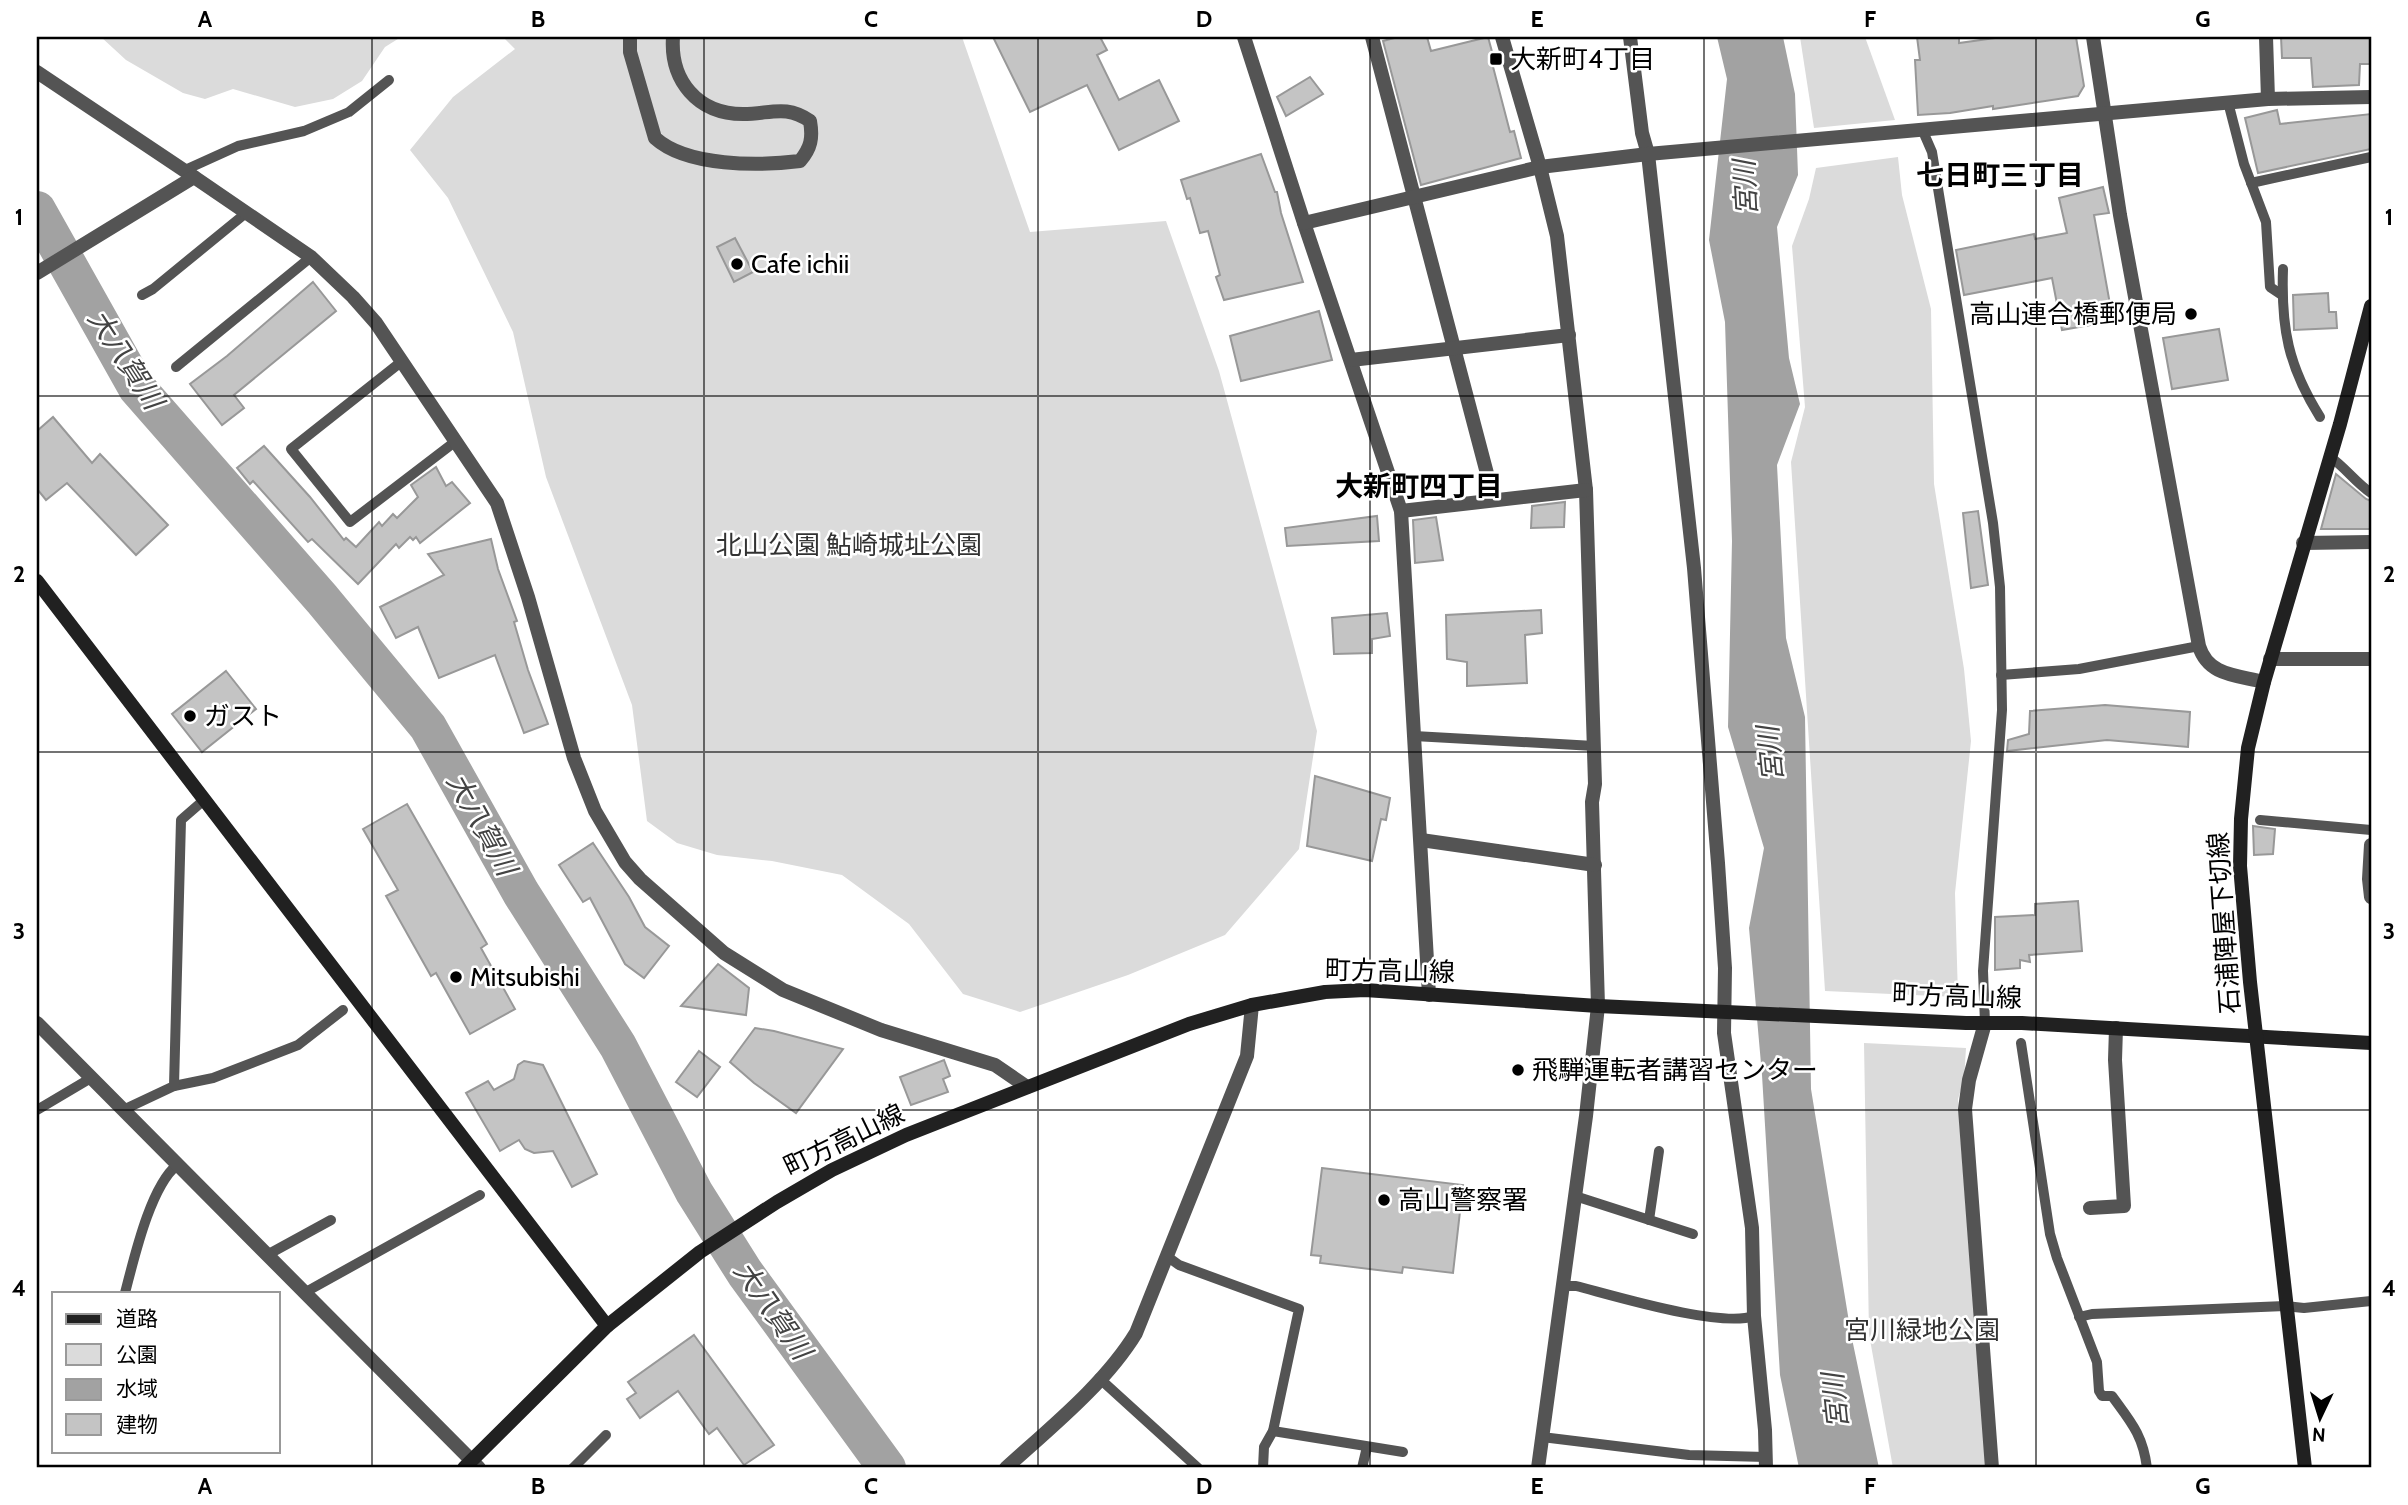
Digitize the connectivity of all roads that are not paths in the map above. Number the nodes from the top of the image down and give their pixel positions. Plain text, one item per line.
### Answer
1 (630, 37) edge
2 (673, 37) edge
3 (1244, 37) edge
4 (1372, 37) edge
5 (1503, 37) edge
6 (1630, 37) edge
7 (2093, 37) edge
8 (2266, 37) edge
9 (37, 72) edge
10 (389, 80) dead end
11 (2371, 97) edge
12 (2268, 99) junction
13 (2228, 102) junction
14 (2105, 112) junction
15 (1922, 129) junction
16 (1655, 153) junction
17 (2371, 157) edge
18 (1541, 167) junction
19 (190, 174) junction
20 (2251, 183) junction
21 (1413, 198) junction
22 (246, 213) junction
23 (1304, 223) junction
24 (311, 257) junction
25 (2283, 269) dead end
26 (37, 274) edge
27 (142, 295) dead end
28 (2282, 295) junction
29 (2371, 306) edge
30 (1569, 335) junction
31 (1454, 348) junction
32 (1351, 360) junction
33 (401, 362) junction
34 (176, 367) dead end
35 (2320, 417) dead end
36 (456, 441) junction
37 (2329, 456) junction
38 (1586, 490) junction
39 (2371, 493) edge
40 (1494, 500) junction
41 (1401, 511) junction
42 (2371, 542) edge
43 (2303, 543) junction
44 (37, 581) edge
45 (2199, 646) junction
46 (2270, 659) junction
47 (2371, 659) edge
48 (2001, 676) junction
49 (2264, 682) junction
50 (1414, 736) junction
51 (1594, 746) junction
52 (204, 800) junction
53 (2260, 820) dead end
54 (2371, 830) edge
55 (1421, 840) junction
56 (2371, 845) edge
57 (1595, 865) junction
58 (2371, 897) edge
59 (1429, 995) junction
60 (1252, 1005) junction
61 (1598, 1006) junction
62 (343, 1010) dead end
63 (1728, 1011) junction
64 (37, 1023) edge
65 (1985, 1023) junction
66 (2116, 1028) junction
67 (2256, 1036) junction
68 (2021, 1043) dead end
69 (2371, 1043) edge
70 (91, 1078) junction
71 (174, 1086) junction
72 (1027, 1087) junction
73 (37, 1110) edge
74 (123, 1111) junction
75 (1659, 1151) dead end
76 (177, 1165) junction
77 (480, 1195) dead end
78 (1575, 1196) junction
79 (2090, 1208) dead end
80 (331, 1220) dead end
81 (1649, 1220) junction
82 (1693, 1234) dead end
83 (267, 1255) junction
84 (1168, 1257) junction
85 (1563, 1286) junction
86 (125, 1292) edge
87 (304, 1293) junction
88 (2371, 1301) edge
89 (2285, 1306) junction
90 (1754, 1316) junction
91 (2079, 1317) junction
92 (607, 1326) junction
93 (1100, 1378) junction
94 (1273, 1431) junction
95 (606, 1435) dead end
96 (1542, 1437) junction
97 (1367, 1447) junction
98 (1403, 1452) dead end
99 (1766, 1462) edge
100 (472, 1466) edge
101 (573, 1468) edge
102 (1006, 1468) edge
103 (1198, 1468) edge
104 (1263, 1468) edge
105 (1362, 1468) edge
106 (1538, 1468) edge
107 (1992, 1468) edge
108 (2147, 1468) edge
109 (2305, 1468) edge

1 - 2 street
3 - 23 street
4 - 21 street
5 - 18 street
6 - 16 street
7 - 14 street
8 - 12 street
9 - 19 street
10 - 19 lane
11 - 12 street
12 - 13 street
13 - 14 street
13 - 20 lane
14 - 15 street
14 - 45 street
15 - 16 street
15 - 48 lane
16 - 18 street
16 - 63 street
17 - 20 lane
18 - 21 street
18 - 30 street
19 - 22 street
19 - 26 street
20 - 28 lane
21 - 23 street
21 - 31 street
22 - 24 street
22 - 27 lane
23 - 32 street
24 - 33 street
24 - 34 lane
25 - 28 lane
28 - 35 lane
29 - 37 main road, 石浦陣屋下切線
30 - 31 street
30 - 38 street
31 - 32 street
31 - 40 street
32 - 41 street
33 - 36 street
33 - 36 lane
36 - 72 street
37 - 39 lane
37 - 43 main road, 石浦陣屋下切線
38 - 40 street
38 - 51 street
40 - 41 street
41 - 50 street
42 - 43 street
43 - 46 main road, 石浦陣屋下切線
44 - 52 main road
45 - 48 lane
45 - 49 street
46 - 47 street
46 - 49 main road, 石浦陣屋下切線
48 - 65 lane
49 - 67 main road, 石浦陣屋下切線
50 - 51 lane
50 - 55 street
51 - 57 street
52 - 71 lane
52 - 92 main road
53 - 54 lane
55 - 57 street
55 - 59 street
56 - 58 street
57 - 61 street
59 - 60 main road, 町方高山線
59 - 61 main road, 町方高山線
60 - 72 main road, 町方高山線
60 - 84 street
61 - 63 main road, 町方高山線
61 - 78 street
62 - 71 lane
63 - 65 main road, 町方高山線
63 - 90 street
64 - 70 street
65 - 66 main road, 町方高山線
65 - 107 street
66 - 67 main road, 町方高山線
66 - 79 street
67 - 69 main road, 町方高山線
67 - 89 main road, 石浦陣屋下切線
68 - 91 lane
70 - 73 lane
70 - 74 street
71 - 74 lane
72 - 92 main road, 町方高山線
74 - 76 street
75 - 81 lane
76 - 83 street
76 - 86 lane
77 - 87 lane
78 - 81 lane
78 - 85 street
80 - 83 lane
81 - 82 lane
83 - 87 street
84 - 93 street
84 - 94 lane
85 - 90 lane
85 - 96 street
87 - 100 street
88 - 89 lane
89 - 91 lane
89 - 109 main road, 石浦陣屋下切線
90 - 99 street
91 - 108 lane
92 - 100 main road, 町方高山線
93 - 102 street
93 - 103 lane
94 - 97 lane
94 - 104 lane
95 - 101 lane
96 - 99 lane
96 - 106 street
97 - 98 lane
97 - 105 lane

